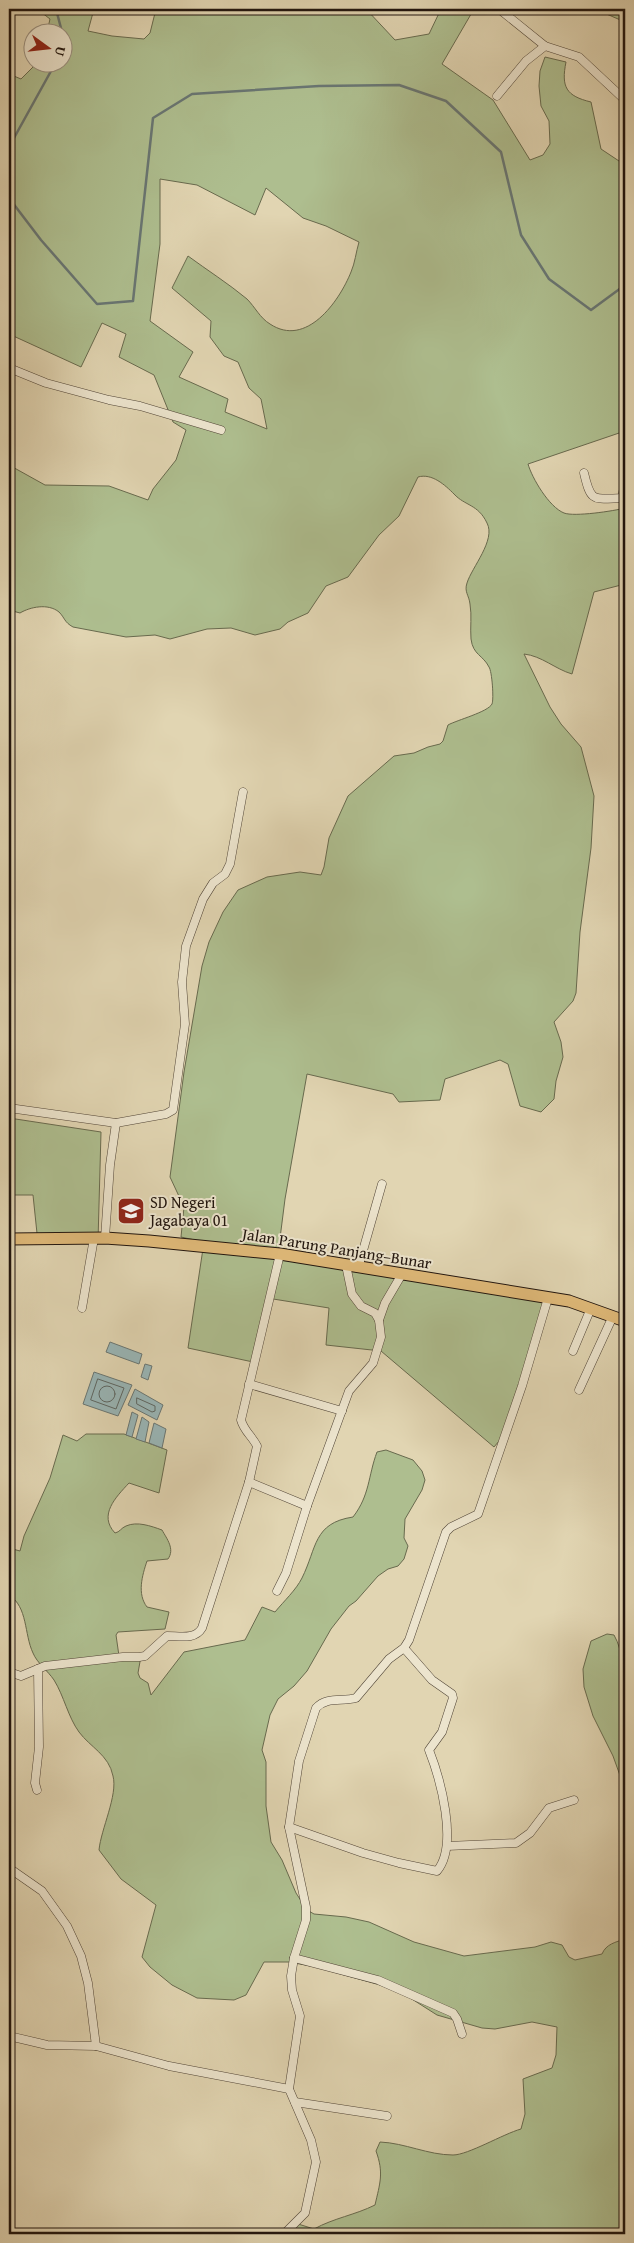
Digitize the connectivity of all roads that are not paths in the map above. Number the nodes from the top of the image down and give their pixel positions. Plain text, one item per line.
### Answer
1 (500, 9) edge
2 (545, 46) junction
3 (497, 96) dead end
4 (625, 100) edge
5 (9, 368) edge
6 (221, 430) dead end
7 (584, 473) dead end
8 (625, 482) edge
9 (624, 498) edge
10 (243, 792) dead end
11 (9, 1108) edge
12 (116, 1123) junction
13 (382, 1184) dead end
14 (100, 1238) junction
15 (9, 1239) edge
16 (280, 1254) junction
17 (346, 1265) junction
18 (358, 1268) junction
19 (402, 1274) junction
20 (548, 1298) junction
21 (82, 1308) dead end
22 (592, 1308) junction
23 (613, 1316) junction
24 (379, 1320) junction
25 (625, 1321) edge
26 (573, 1351) dead end
27 (250, 1384) junction
28 (579, 1390) dead end
29 (342, 1410) junction
30 (249, 1482) junction
31 (307, 1506) junction
32 (277, 1591) dead end
33 (404, 1648) junction
34 (38, 1669) junction
35 (9, 1672) edge
36 (37, 1790) dead end
37 (574, 1800) dead end
38 (289, 1827) junction
39 (447, 1846) junction
40 (9, 1868) edge
41 (294, 1958) junction
42 (462, 2034) dead end
43 (9, 2036) edge
44 (96, 2046) junction
45 (289, 2089) junction
46 (295, 2102) junction
47 (386, 2116) dead end
48 (284, 2234) edge

1 - 2 street
2 - 3 street
2 - 4 street
5 - 6 street
7 - 9 street
8 - 9 street
10 - 12 street
11 - 12 street
12 - 14 street
13 - 18 street
14 - 15 main road, Jalan Parung Panjang–Bunar
14 - 16 main road, Jalan Parung Panjang–Bunar
14 - 21 street
16 - 17 main road, Jalan Parung Panjang–Bunar
16 - 27 street
17 - 18 main road, Jalan Parung Panjang–Bunar
17 - 24 street
18 - 19 main road, Jalan Parung Panjang–Bunar
19 - 20 main road, Jalan Parung Panjang–Bunar
19 - 24 street
20 - 22 main road, Jalan Parung Panjang–Bunar
20 - 33 street
22 - 23 main road, Jalan Parung Panjang–Bunar
22 - 26 street
23 - 25 main road, Jalan Parung Panjang–Bunar
23 - 28 street
24 - 29 street
27 - 29 street
27 - 30 street
29 - 31 street
30 - 31 street
30 - 34 street
31 - 32 street
33 - 38 street
33 - 39 street
34 - 35 street
34 - 36 street
37 - 39 street
38 - 39 street
38 - 41 street
40 - 44 street
41 - 42 street
41 - 45 street
43 - 44 street
44 - 45 street
45 - 46 street
46 - 47 street
46 - 48 street

